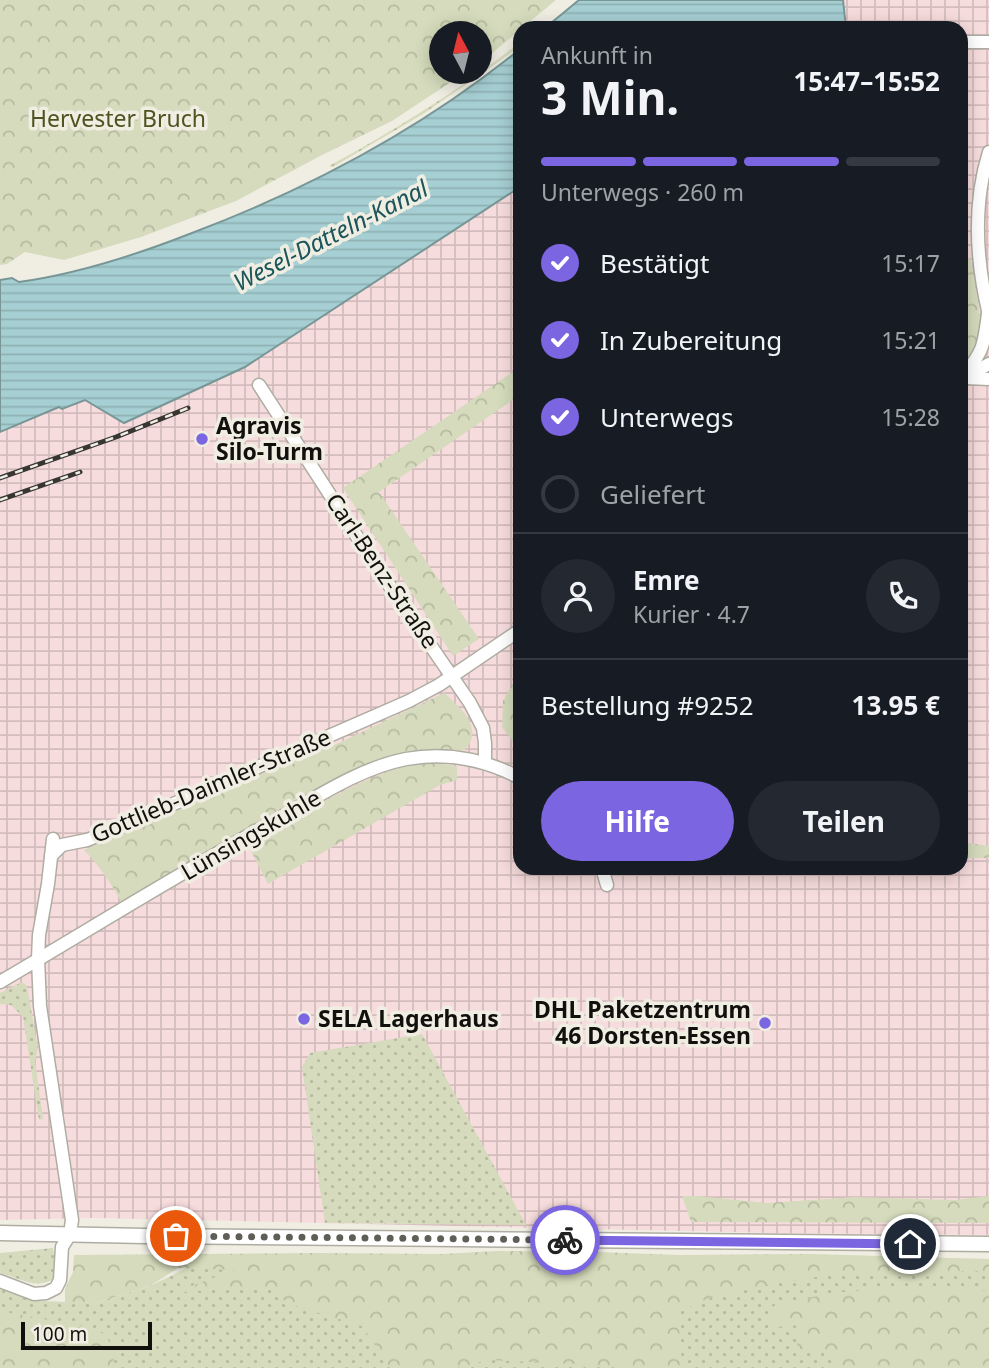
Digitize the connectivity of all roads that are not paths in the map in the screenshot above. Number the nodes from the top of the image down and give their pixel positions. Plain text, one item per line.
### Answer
1 (968, 42) edge
2 (989, 42) edge
3 (989, 152) edge
4 (989, 314) edge
5 (989, 364) edge
6 (968, 370) edge
7 (968, 375) edge
8 (968, 379) edge
9 (989, 379) edge
10 (259, 385) dead end
11 (513, 635) edge
12 (453, 676) junction
13 (485, 763) junction
14 (513, 774) edge
15 (53, 839) dead end
16 (51, 856) junction
17 (604, 875) edge
18 (607, 885) dead end
19 (38, 959) junction
20 (0, 982) edge
21 (0, 1233) edge
22 (70, 1234) junction
23 (989, 1244) edge
24 (0, 1281) edge

1 - 2 street
3 - 4 street
4 - 6 street
5 - 7 street
8 - 9 street
10 - 12 street, Carl-Benz-Straße
11 - 12 street, Gottlieb-Daimler-Straße
12 - 13 street, Carl-Benz-Straße
12 - 16 street, Gottlieb-Daimler-Straße
13 - 14 street, Lünsingskuhle
13 - 19 street, Lünsingskuhle
15 - 16 street
16 - 19 street
17 - 18 street
19 - 20 street, Lünsingskuhle
19 - 22 street
21 - 22 main road
22 - 23 main road
22 - 24 street

